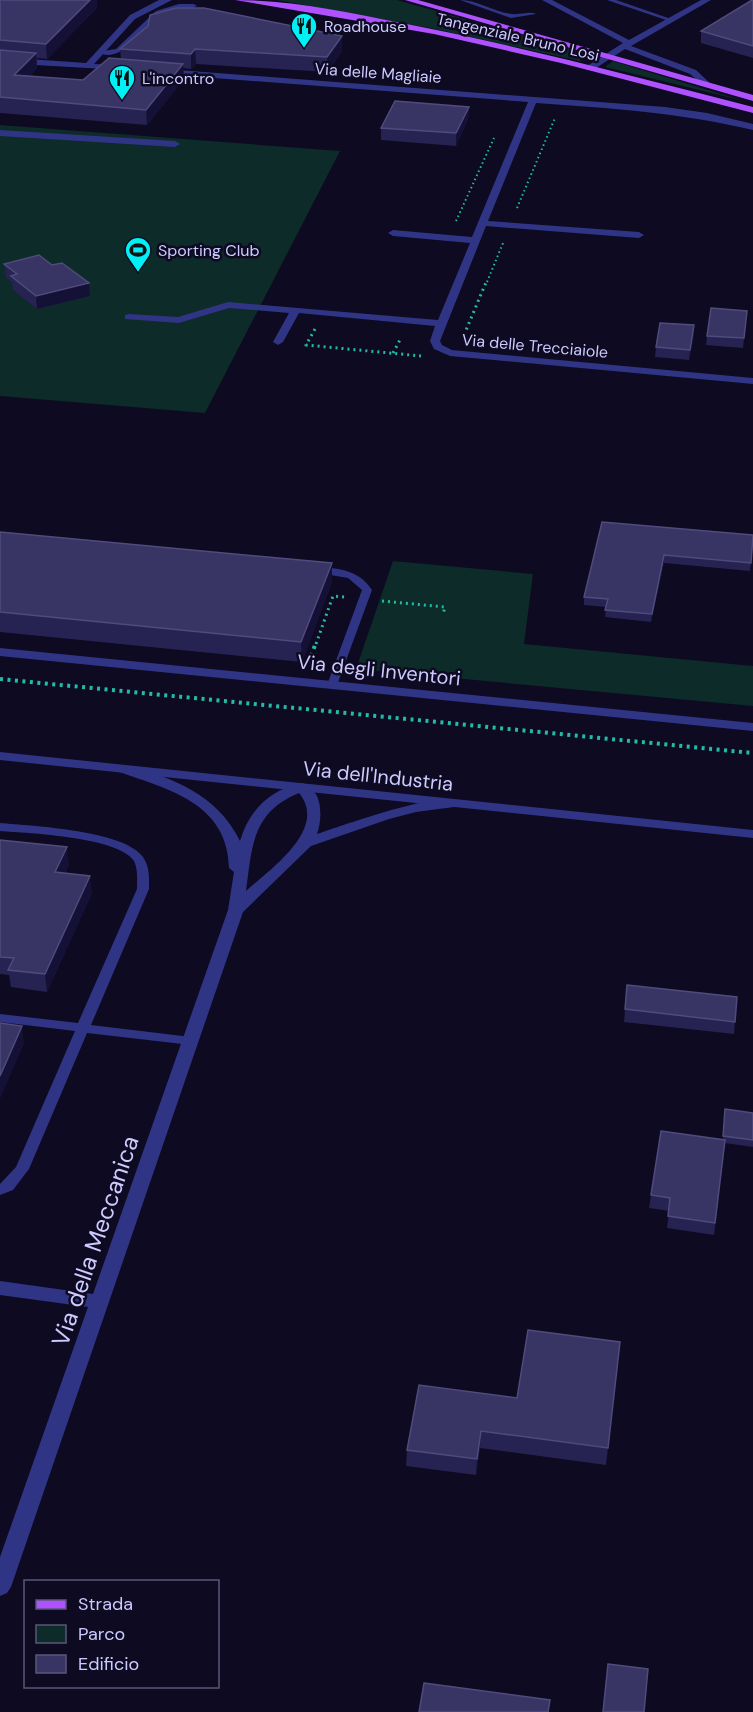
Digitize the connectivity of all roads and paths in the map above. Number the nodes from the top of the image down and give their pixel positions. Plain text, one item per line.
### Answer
1 (168, 0) edge
2 (239, 0) edge
3 (409, 0) edge
4 (463, 0) edge
5 (546, 0) edge
6 (610, 0) edge
7 (707, 0) edge
8 (134, 1) edge
9 (194, 6) edge
10 (533, 14) dead end
11 (130, 17) junction
12 (671, 20) junction
13 (627, 44) junction
14 (100, 52) junction
15 (610, 56) junction
16 (0, 60) edge
17 (88, 66) junction
18 (590, 68) junction
19 (134, 70) edge
20 (158, 71) edge
21 (708, 85) junction
22 (753, 98) edge
23 (533, 100) junction
24 (753, 110) edge
25 (562, 115) dead end
26 (753, 127) edge
27 (0, 133) edge
28 (495, 135) dead end
29 (175, 144) dead end
30 (482, 223) junction
31 (510, 225) junction
32 (393, 233) dead end
33 (639, 235) dead end
34 (448, 238) junction
35 (473, 246) junction
36 (498, 254) junction
37 (296, 310) junction
38 (129, 317) dead end
39 (441, 323) junction
40 (465, 332) dead end
41 (278, 342) dead end
42 (753, 381) edge
43 (303, 568) edge
44 (364, 599) junction
45 (443, 614) dead end
46 (0, 652) edge
47 (0, 679) edge
48 (303, 682) junction
49 (332, 685) junction
50 (294, 708) junction
51 (753, 727) edge
52 (753, 753) edge
53 (0, 756) edge
54 (124, 770) junction
55 (301, 787) junction
56 (454, 803) junction
57 (0, 827) edge
58 (753, 834) edge
59 (306, 843) junction
60 (236, 910) junction
61 (0, 1018) edge
62 (83, 1028) junction
63 (191, 1041) junction
64 (0, 1190) edge
65 (0, 1288) edge
66 (99, 1302) junction
67 (0, 1587) edge

1 - 11 street
2 - 18 main road, Tangenziale Bruno Losi
3 - 15 main road, Tangenziale Bruno Losi
4 - 10 lane
5 - 13 street
6 - 12 lane
7 - 12 street
8 - 11 street
9 - 14 lane
11 - 14 street
12 - 13 street
13 - 15 street
13 - 21 street
14 - 17 street
15 - 18 street
15 - 21 main road, Tangenziale Bruno Losi
16 - 17 street
17 - 19 street
18 - 24 main road, Tangenziale Bruno Losi
20 - 23 street, Via delle Magliaie
21 - 22 main road, Tangenziale Bruno Losi
23 - 26 street, Via delle Magliaie
23 - 30 street, Via delle Trecciaiole
25 - 31 path
27 - 29 street
28 - 34 path
30 - 31 street
30 - 35 street, Via delle Trecciaiole
31 - 33 street
31 - 36 path
32 - 34 street
34 - 35 street
35 - 36 path
35 - 39 street, Via delle Trecciaiole
36 - 40 path
37 - 38 street
37 - 39 street
37 - 41 street
39 - 42 street, Via delle Trecciaiole
43 - 44 lane
44 - 45 path
44 - 48 path
44 - 49 lane
46 - 48 street, Via degli Inventori
47 - 50 path
48 - 49 street, Via degli Inventori
48 - 50 path
49 - 51 street, Via degli Inventori
50 - 52 path
53 - 54 street, Via dell'Industria
54 - 55 street, Via dell'Industria
54 - 60 street, Via della Meccanica
55 - 56 street, Via dell'Industria
55 - 59 street, Via della Meccanica
55 - 60 street, Via della Meccanica
56 - 58 street, Via dell'Industria
56 - 59 street, Via della Meccanica
57 - 62 lane
59 - 60 street, Via della Meccanica
60 - 63 street, Via della Meccanica
61 - 62 lane
62 - 63 lane
62 - 64 lane
63 - 66 street, Via della Meccanica
65 - 66 street
66 - 67 street, Via della Meccanica

